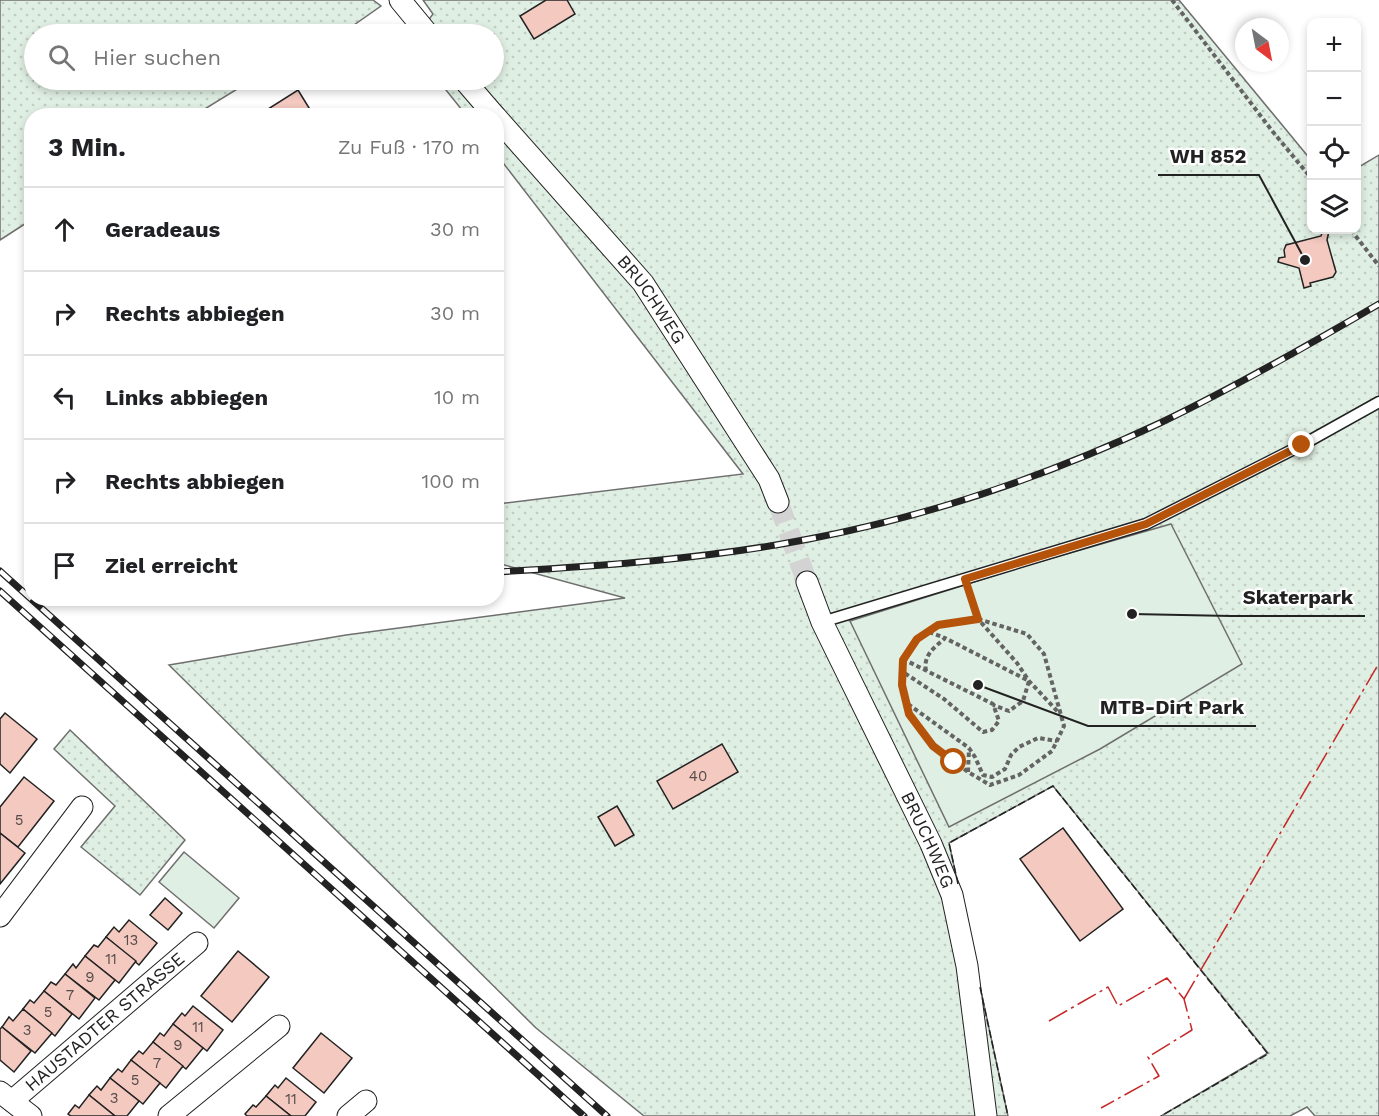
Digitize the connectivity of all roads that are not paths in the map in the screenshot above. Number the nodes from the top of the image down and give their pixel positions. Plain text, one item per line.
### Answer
1 (400, 0) edge
2 (420, 24) edge
3 (474, 90) edge
4 (489, 108) edge
5 (504, 125) edge
6 (1379, 402) edge
7 (778, 502) tunnel mouth
8 (807, 582) tunnel mouth
9 (822, 622) junction
10 (82, 807) dead end
11 (0, 916) edge
12 (197, 943) dead end
13 (279, 1026) dead end
14 (6, 1097) edge
15 (366, 1101) dead end
16 (31, 1116) edge
17 (169, 1116) edge
18 (348, 1116) edge
19 (986, 1116) edge

1 - 2 street
3 - 4 street, BRUCHWEG
5 - 7 street, BRUCHWEG
6 - 9 lane
8 - 9 street, BRUCHWEG
9 - 19 street, BRUCHWEG
10 - 11 street
12 - 14 street, HAUSTADTER STRASSE
13 - 17 street
14 - 16 street
15 - 18 street

